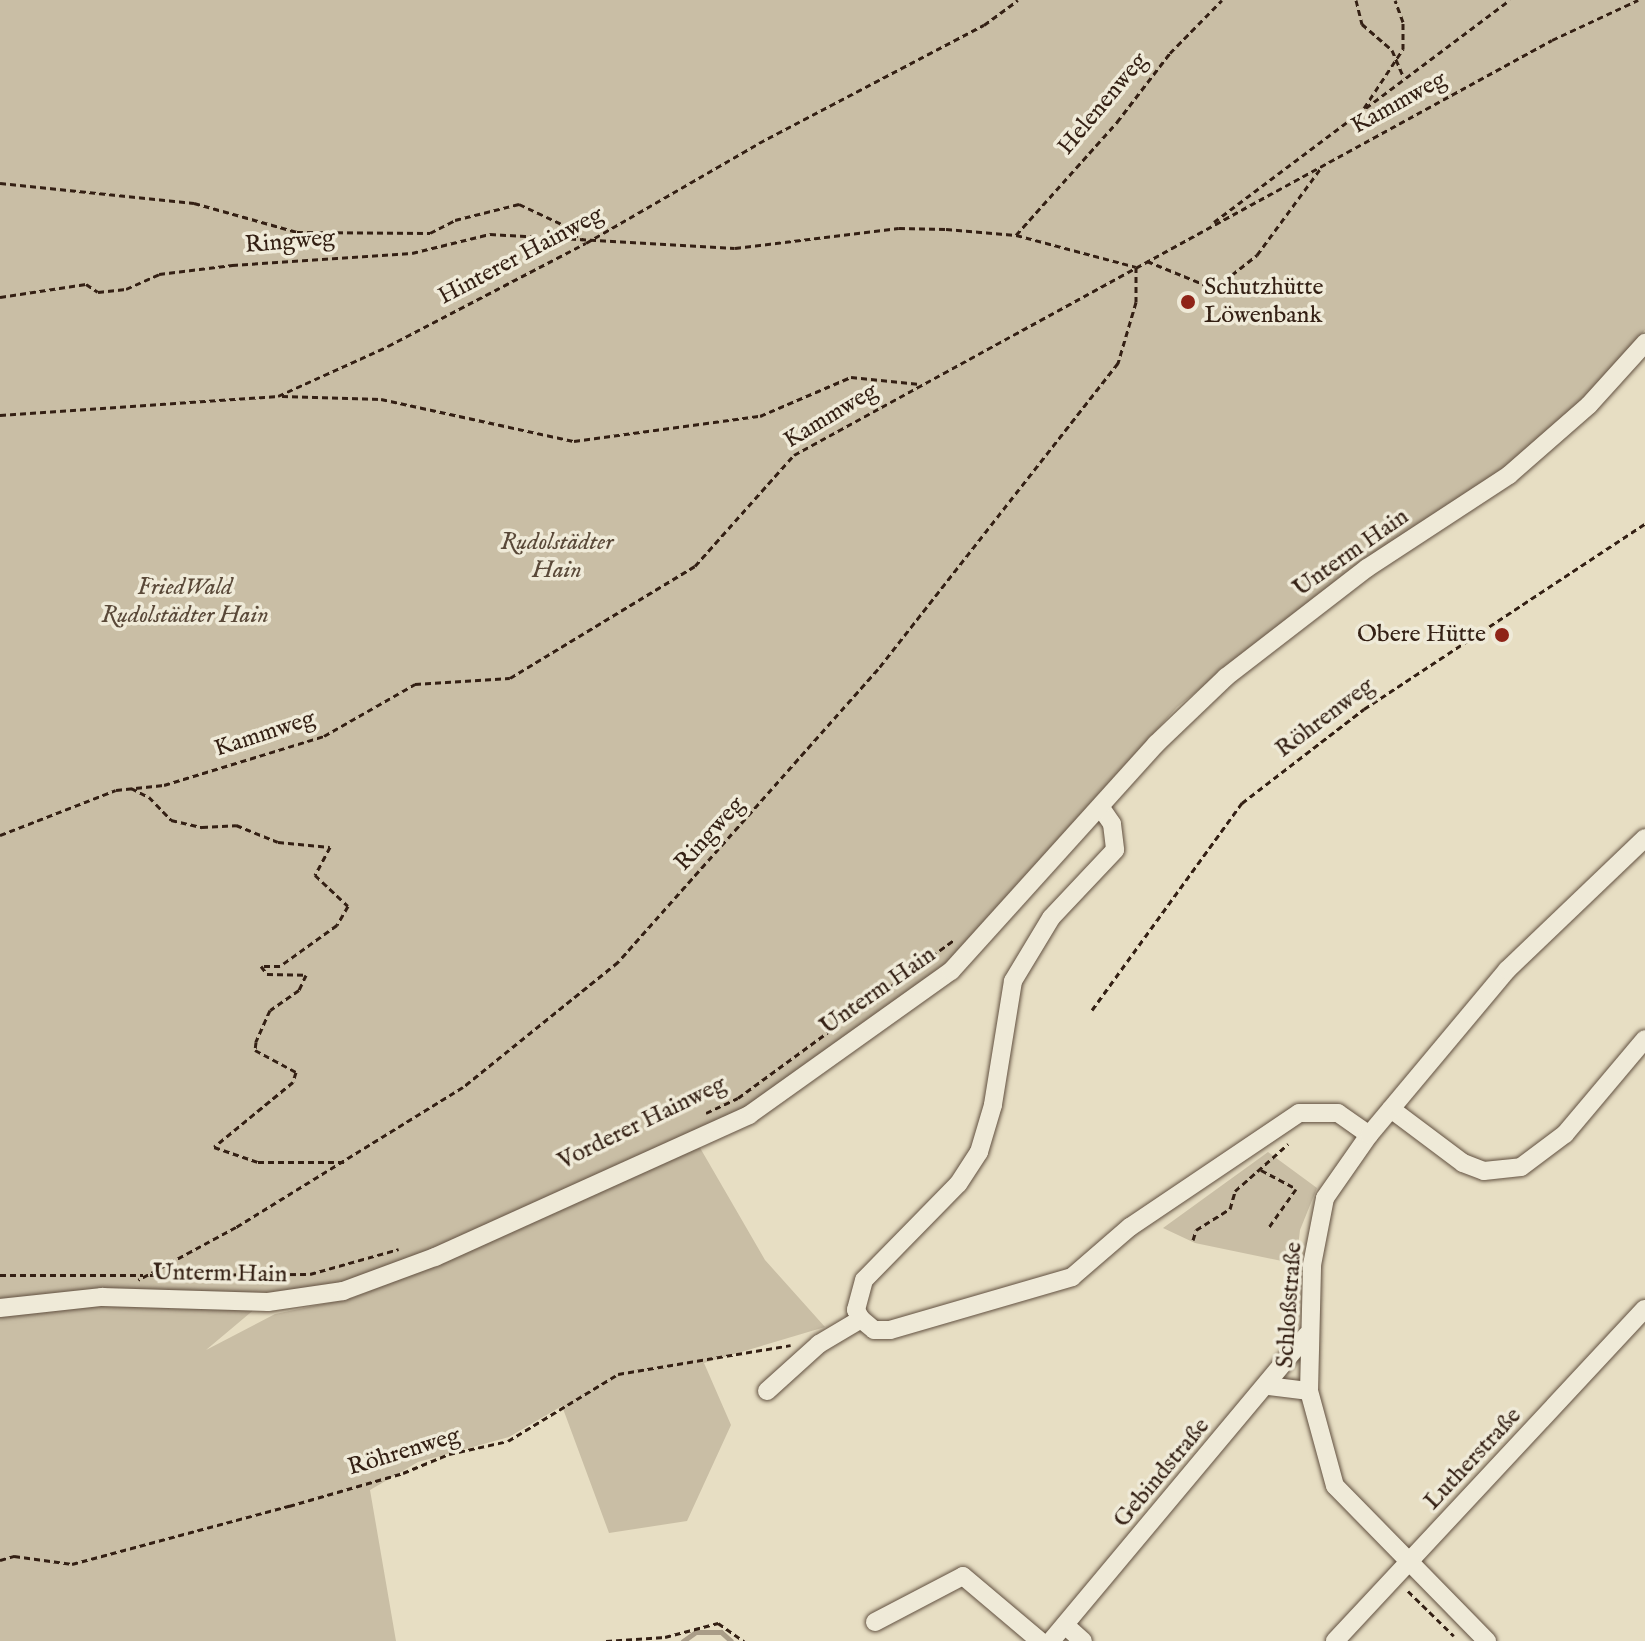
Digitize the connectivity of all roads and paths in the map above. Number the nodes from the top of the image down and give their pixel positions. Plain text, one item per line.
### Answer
1 (1018, 0) edge
2 (1222, 0) edge
3 (1356, 0) edge
4 (1395, 0) edge
5 (1510, 0) edge
6 (1638, 0) edge
7 (1396, 59) junction
8 (1404, 78) junction
9 (1362, 112) junction
10 (1322, 166) junction
11 (0, 183) edge
12 (1204, 230) junction
13 (1016, 235) junction
14 (586, 243) junction
15 (1147, 261) junction
16 (1136, 267) junction
17 (0, 297) edge
18 (1645, 343) edge
19 (920, 384) junction
20 (278, 396) junction
21 (0, 415) edge
22 (1645, 524) edge
23 (131, 788) junction
24 (1101, 808) junction
25 (0, 835) edge
26 (1645, 838) edge
27 (966, 931) dead end
28 (1092, 1010) dead end
29 (1645, 1039) edge
30 (1391, 1109) junction
31 (697, 1117) dead end
32 (1369, 1135) junction
33 (1292, 1139) dead end
34 (344, 1162) junction
35 (1261, 1170) junction
36 (1269, 1227) dead end
37 (1189, 1229) dead end
38 (1196, 1230) junction
39 (1193, 1240) dead end
40 (412, 1246) dead end
41 (0, 1275) edge
42 (147, 1275) junction
43 (0, 1308) edge
44 (1645, 1309) edge
45 (861, 1319) junction
46 (1307, 1335) junction
47 (805, 1341) dead end
48 (1268, 1386) junction
49 (767, 1391) dead end
50 (1309, 1391) junction
51 (0, 1560) edge
52 (1408, 1563) junction
53 (1394, 1578) junction
54 (875, 1622) dead end
55 (1065, 1625) junction
56 (606, 1641) edge
57 (744, 1641) edge
58 (1040, 1641) edge
59 (1051, 1641) edge
60 (1083, 1641) edge
61 (1335, 1641) edge
62 (1460, 1641) edge
63 (1487, 1641) edge

1 - 14 path, Hinterer Hainweg
2 - 13 path, Helenenweg
3 - 7 path
4 - 7 path
5 - 8 path
6 - 10 path, Kammweg
7 - 8 path
7 - 9 path
8 - 9 path
9 - 12 path
10 - 12 path, Kammweg
10 - 15 path
11 - 14 path
12 - 15 path, Kammweg
13 - 14 path, Ringweg
13 - 16 path, Ringweg
14 - 17 path, Ringweg
14 - 20 path, Hinterer Hainweg
15 - 16 path, Kammweg
16 - 19 path, Kammweg
16 - 34 path, Ringweg
18 - 24 street, Unterm Hain
19 - 20 path
19 - 23 path, Kammweg
20 - 21 path, Hinterer Hainweg
22 - 28 path, Röhrenweg
23 - 25 path, Kammweg
23 - 34 path
24 - 43 street, Unterm Hain
24 - 45 street
26 - 30 street, Schloßstraße
27 - 31 path, Vorderer Hainweg
29 - 30 street
30 - 32 street, Schloßstraße
32 - 45 street
32 - 46 street, Schloßstraße
33 - 35 path
34 - 42 path, Ringweg
35 - 36 path
35 - 38 path
37 - 38 path
38 - 39 path
40 - 42 path
41 - 42 path
44 - 52 street, Lutherstraße
45 - 49 street
46 - 48 street, Gebindstraße
46 - 50 street, Schloßstraße
47 - 51 path, Röhrenweg
48 - 50 street
48 - 55 street, Gebindstraße
50 - 52 street, Schloßstraße
52 - 53 street, Lutherstraße
52 - 63 street, Schloßstraße
53 - 61 street, Lutherstraße
53 - 62 path
54 - 58 street
55 - 59 street, Gebindstraße
55 - 60 street
56 - 57 path

